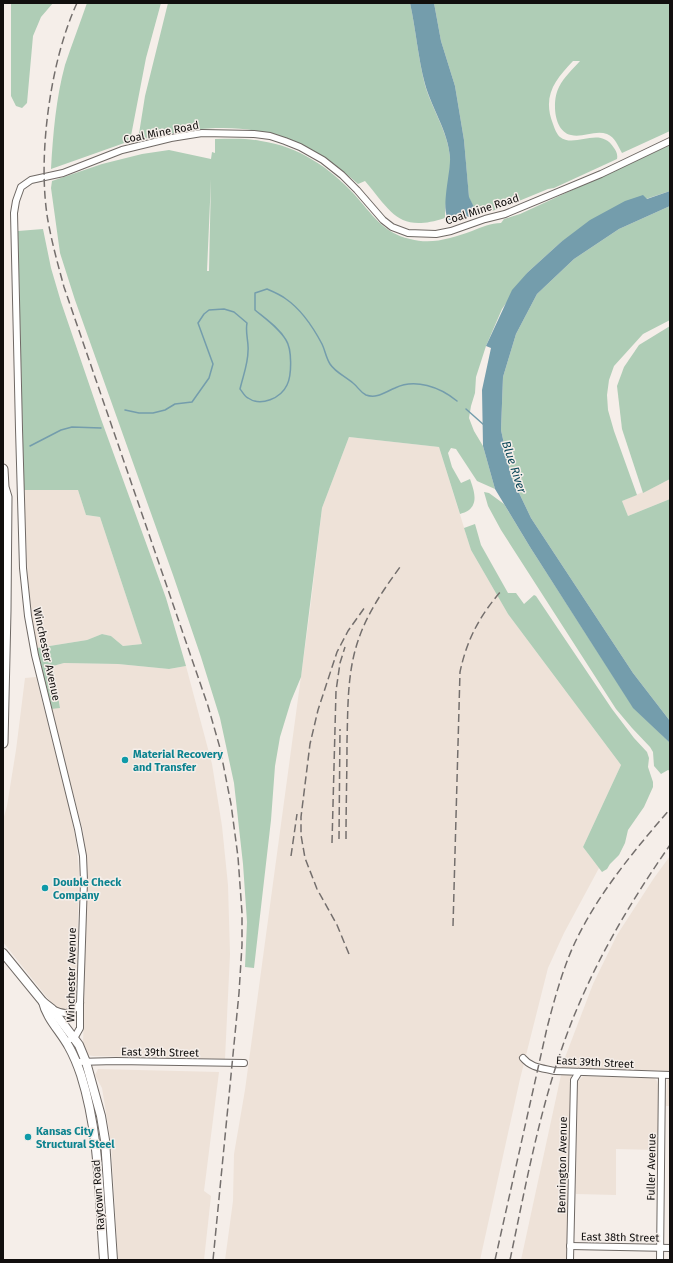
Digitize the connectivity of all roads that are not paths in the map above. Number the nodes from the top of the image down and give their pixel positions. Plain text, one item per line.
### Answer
1 (670, 141) edge
2 (20, 189) joint
3 (3, 469) edge
4 (4, 490) edge
5 (3, 743) edge
6 (3, 953) edge
7 (43, 1002) junction
8 (80, 1003) junction
9 (52, 1009) junction
10 (70, 1040) junction
11 (523, 1058) dead end
12 (76, 1062) junction
13 (86, 1062) junction
14 (244, 1063) dead end
15 (578, 1072) junction
16 (662, 1075) junction
17 (670, 1075) edge
18 (98, 1180) junction
19 (108, 1180) junction
20 (570, 1246) junction
21 (660, 1248) junction
22 (670, 1248) edge
23 (104, 1260) edge
24 (113, 1260) edge
25 (570, 1260) edge
26 (660, 1260) edge

1 - 2 street, Coal Mine Road
2 - 8 street, Winchester Avenue
3 - 4 highway
4 - 5 highway
6 - 7 main road, Raytown Road
7 - 9 main road, Raytown Road
7 - 10 main road, Raytown Road
8 - 9 street
8 - 10 street, Winchester Avenue
9 - 10 main road, Raytown Road
10 - 12 main road, Raytown Road
10 - 13 main road, Raytown Road
11 - 15 street, East 39th Street
12 - 13 street, East 39th Street
12 - 18 main road, Raytown Road
13 - 14 street, East 39th Street
13 - 19 main road, Raytown Road
15 - 16 street, East 39th Street
15 - 20 street, Bennington Avenue
16 - 17 street, East 39th Street
16 - 21 street, Fuller Avenue
18 - 19 main road
18 - 23 main road, Raytown Road
19 - 24 main road, Raytown Road
20 - 21 street, East 38th Street
20 - 25 street, Bennington Avenue
21 - 22 street, East 38th Street
21 - 26 street, Fuller Avenue

